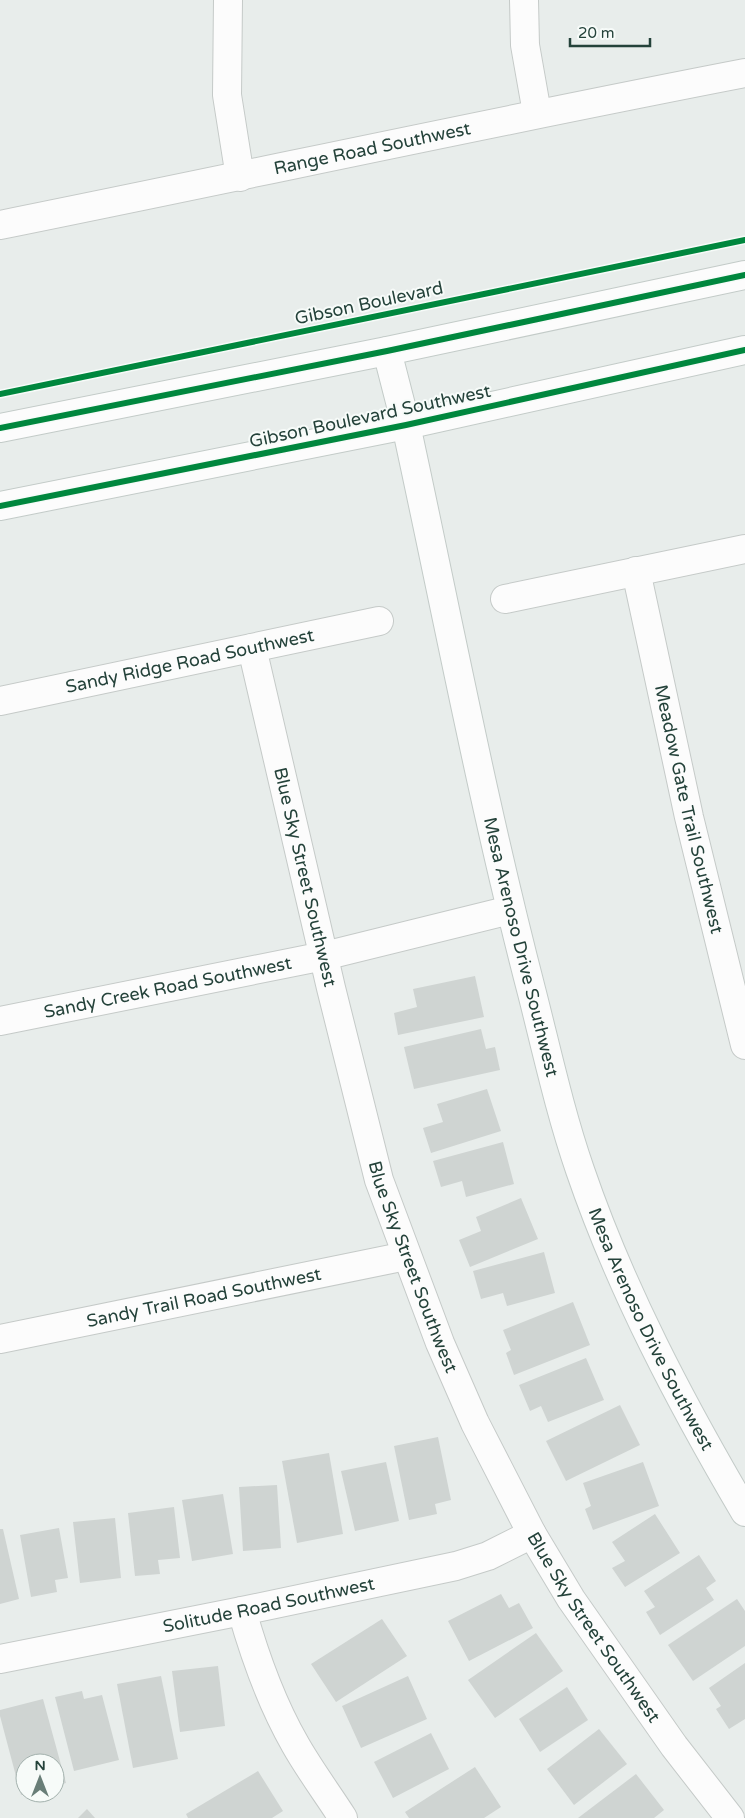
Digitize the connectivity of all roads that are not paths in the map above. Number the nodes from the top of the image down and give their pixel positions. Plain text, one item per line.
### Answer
1 (228, 0) edge
2 (524, 0) edge
3 (745, 73) edge
4 (537, 113) junction
5 (240, 177) junction
6 (0, 225) edge
7 (745, 275) edge
8 (745, 350) edge
9 (387, 351) junction
10 (406, 425) junction
11 (0, 428) edge
12 (0, 506) edge
13 (745, 549) edge
14 (636, 572) junction
15 (505, 599) dead end
16 (379, 621) dead end
17 (252, 648) junction
18 (0, 701) edge
19 (510, 910) junction
20 (324, 956) junction
21 (0, 1021) edge
22 (745, 1045) edge
23 (406, 1256) junction
24 (0, 1339) edge
25 (745, 1512) edge
26 (532, 1534) junction
27 (242, 1611) junction
28 (0, 1659) edge
29 (343, 1818) edge
30 (730, 1818) edge

1 - 5 street
2 - 4 street
3 - 4 street, Range Road Southwest
4 - 5 street, Range Road Southwest
5 - 6 street, Range Road Southwest
7 - 9 street
8 - 10 street, Gibson Boulevard Southwest
9 - 10 street, Mesa Arenoso Drive Southwest
9 - 11 street
10 - 12 street, Gibson Boulevard Southwest
10 - 19 street, Mesa Arenoso Drive Southwest
13 - 14 street
14 - 15 street
14 - 22 street, Meadow Gate Trail Southwest
16 - 17 street, Sandy Ridge Road Southwest
17 - 18 street, Sandy Ridge Road Southwest
17 - 20 street, Blue Sky Street Southwest
19 - 20 street, Sandy Creek Road Southwest
19 - 25 street, Mesa Arenoso Drive Southwest
20 - 21 street, Sandy Creek Road Southwest
20 - 23 street, Blue Sky Street Southwest
23 - 24 street, Sandy Trail Road Southwest
23 - 26 street, Blue Sky Street Southwest
26 - 27 street, Solitude Road Southwest
26 - 30 street, Blue Sky Street Southwest
27 - 28 street, Solitude Road Southwest
27 - 29 street

